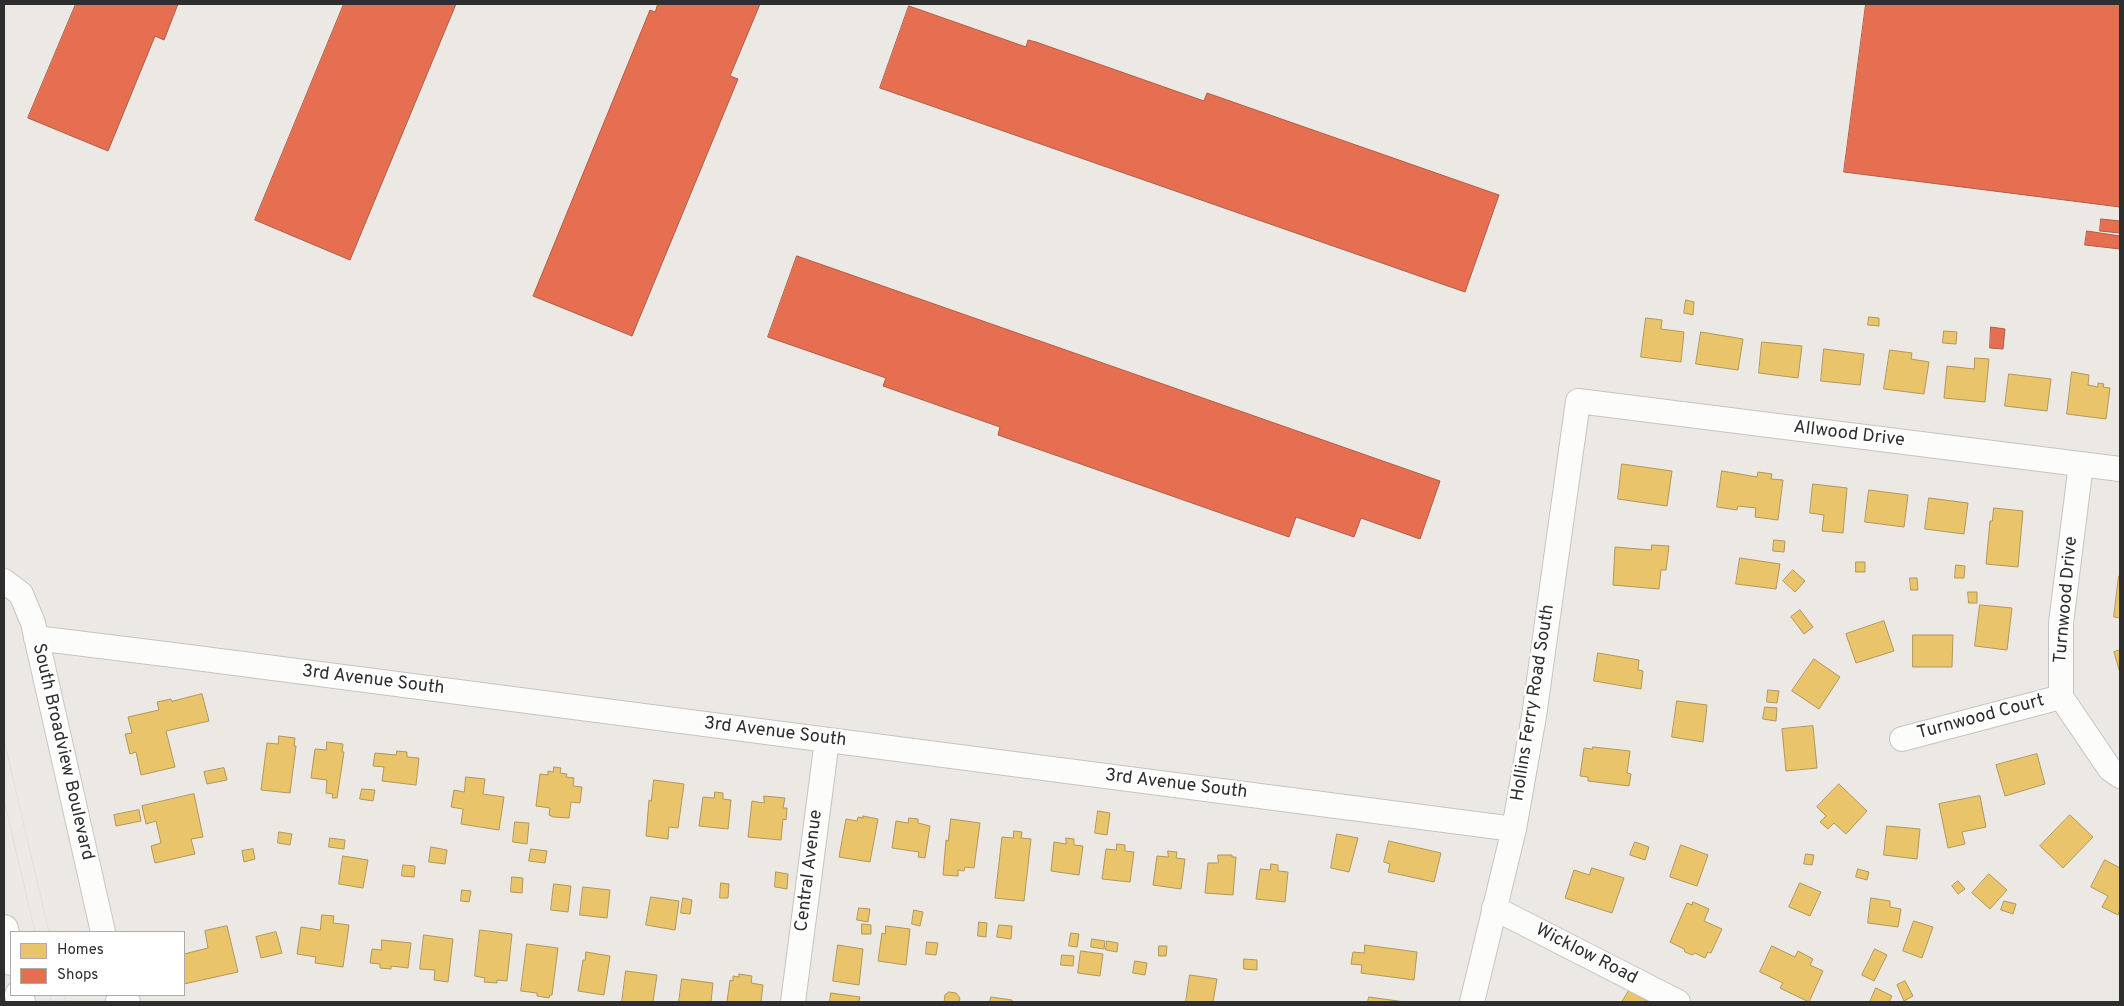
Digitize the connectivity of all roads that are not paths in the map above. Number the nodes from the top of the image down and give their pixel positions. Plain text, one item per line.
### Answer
1 (1578, 401) joint
2 (2081, 464) junction
3 (2120, 469) edge
4 (4, 581) edge
5 (36, 638) junction
6 (2061, 697) junction
7 (1902, 739) dead end
8 (827, 740) junction
9 (2120, 776) edge
10 (1514, 829) junction
11 (1494, 908) junction
12 (4, 929) edge
13 (103, 931) edge
14 (10, 956) edge
15 (793, 1002) edge
16 (1472, 1002) edge
17 (1678, 1002) edge

1 - 2 street, Allwood Drive
1 - 10 street, Hollins Ferry Road South
2 - 3 street, Allwood Drive
2 - 6 street, Turnwood Drive
4 - 5 street, South Broadview Boulevard
5 - 8 street, 3rd Avenue South
5 - 13 street, South Broadview Boulevard
6 - 7 street, Turnwood Court
6 - 9 street
8 - 10 street, 3rd Avenue South
8 - 15 street, Central Avenue
10 - 11 street, Hollins Ferry Road South
11 - 16 street, Hollins Ferry Road South
11 - 17 street, Wicklow Road
12 - 14 main road

